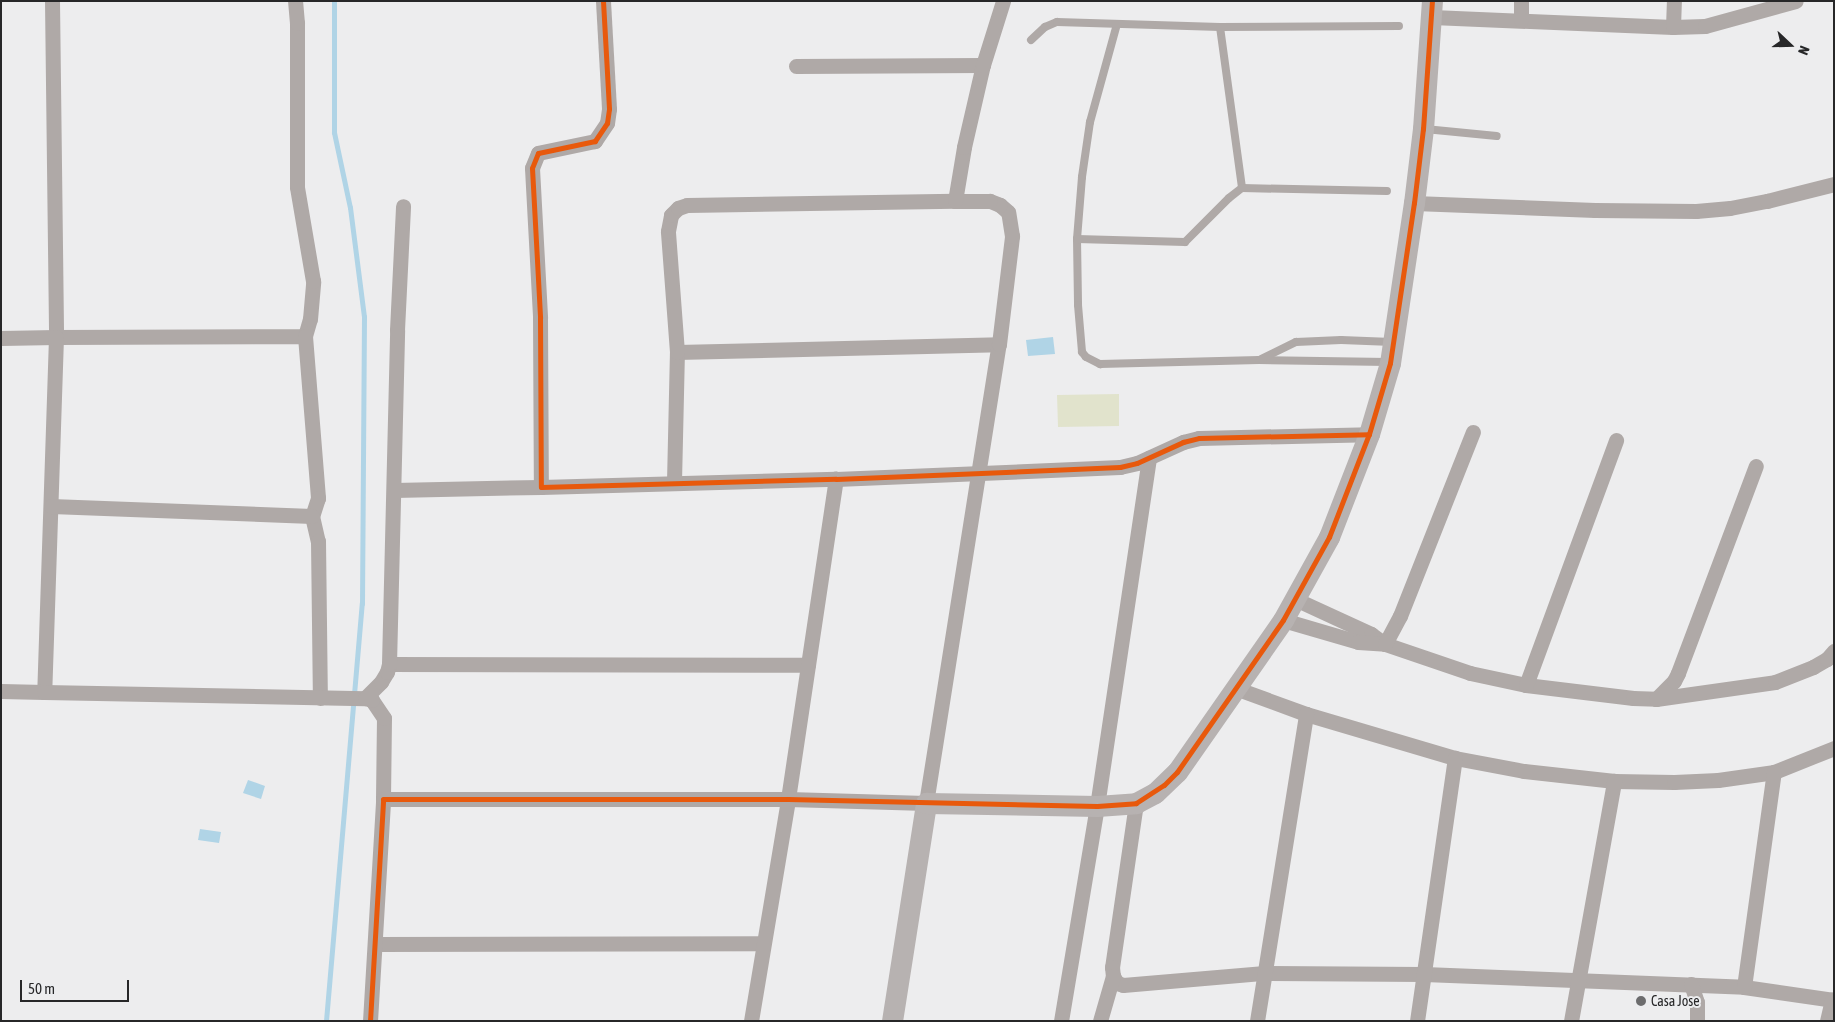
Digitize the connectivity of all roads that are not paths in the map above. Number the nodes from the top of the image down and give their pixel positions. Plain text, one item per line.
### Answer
1 (52, 1) edge
2 (294, 1) edge
3 (603, 1) edge
4 (1003, 1) edge
5 (1521, 1) edge
6 (1674, 1) edge
7 (1796, 1) edge
8 (1432, 9) edge
9 (1521, 20) junction
10 (1117, 24) junction
11 (1399, 26) dead end
12 (1220, 27) junction
13 (1673, 27) junction
14 (1031, 40) dead end
15 (983, 65) junction
16 (796, 66) dead end
17 (1423, 129) junction
18 (1497, 136) dead end
19 (1834, 184) edge
20 (1242, 188) junction
21 (1387, 191) dead end
22 (955, 201) junction
23 (1414, 202) junction
24 (403, 206) dead end
25 (1077, 240) junction
26 (305, 336) junction
27 (56, 337) junction
28 (1, 338) edge
29 (999, 344) junction
30 (677, 352) junction
31 (1392, 352) junction
32 (1259, 360) junction
33 (1474, 432) dead end
34 (1369, 434) junction
35 (1616, 440) dead end
36 (1149, 458) junction
37 (1756, 466) dead end
38 (979, 472) junction
39 (836, 479) junction
40 (674, 482) junction
41 (541, 487) junction
42 (394, 490) junction
43 (51, 506) junction
44 (312, 516) junction
45 (1295, 599) junction
46 (1283, 620) junction
47 (1385, 644) junction
48 (1834, 651) edge
49 (388, 664) junction
50 (808, 665) junction
51 (1526, 686) junction
52 (1235, 688) junction
53 (1, 692) edge
54 (44, 692) junction
55 (326, 697) junction
56 (361, 698) junction
57 (1656, 699) junction
58 (1306, 714) junction
59 (1834, 748) edge
60 (1455, 758) junction
61 (1774, 772) junction
62 (1614, 781) junction
63 (383, 799) junction
64 (788, 799) junction
65 (926, 803) junction
66 (1136, 803) junction
67 (1097, 806) junction
68 (763, 943) junction
69 (376, 944) junction
70 (1264, 973) junction
71 (1424, 974) junction
72 (1113, 976) junction
73 (1578, 979) junction
74 (1691, 984) junction
75 (1744, 987) junction
76 (1833, 1000) edge
77 (370, 1021) edge
78 (751, 1021) edge
79 (892, 1021) edge
80 (1061, 1021) edge
81 (1100, 1021) edge
82 (1257, 1021) edge
83 (1417, 1021) edge
84 (1571, 1021) edge
85 (1697, 1021) edge
86 (1827, 1021) edge

1 - 27 street
2 - 26 street
3 - 41 street
4 - 15 street
5 - 9 street
6 - 13 street
7 - 13 street
8 - 9 street
8 - 17 street
9 - 13 street
10 - 12 lane
10 - 14 lane
10 - 25 lane
11 - 12 lane
12 - 20 lane
15 - 16 street
15 - 22 street
17 - 18 lane
17 - 23 street
19 - 23 street
20 - 21 lane
20 - 25 lane
22 - 29 street
22 - 30 street
23 - 31 street
24 - 42 street
25 - 32 lane
26 - 27 street
26 - 44 street
27 - 28 street
27 - 43 street
29 - 30 street
29 - 38 street
30 - 40 street
31 - 32 lane
31 - 32 lane
31 - 34 street
33 - 47 street
34 - 36 street
34 - 45 street
35 - 51 street
36 - 38 street
36 - 67 street
37 - 57 street
38 - 39 street
38 - 65 street
39 - 40 street
39 - 50 street
40 - 41 street
41 - 42 street
42 - 49 street
43 - 44 street
43 - 54 street
44 - 55 street
45 - 46 street
45 - 47 street
46 - 47 street
46 - 52 street
47 - 51 street
48 - 57 street
49 - 50 street
49 - 56 street
50 - 64 street
51 - 57 street
52 - 58 street
52 - 66 street
53 - 54 street
54 - 55 street
55 - 56 street
56 - 63 street
58 - 60 street
58 - 70 street
59 - 61 street
60 - 62 street
60 - 71 street
61 - 62 street
61 - 75 street
62 - 73 street
63 - 64 street
63 - 69 street
64 - 65 street
64 - 68 street
65 - 67 street
65 - 79 street
66 - 67 street
66 - 72 street
67 - 80 street
68 - 69 street
68 - 78 street
69 - 77 street
70 - 71 street
70 - 72 street
70 - 82 street
71 - 73 street
71 - 83 street
72 - 81 street
73 - 74 street
73 - 84 street
74 - 75 street
74 - 85 street
75 - 76 street
76 - 86 street

